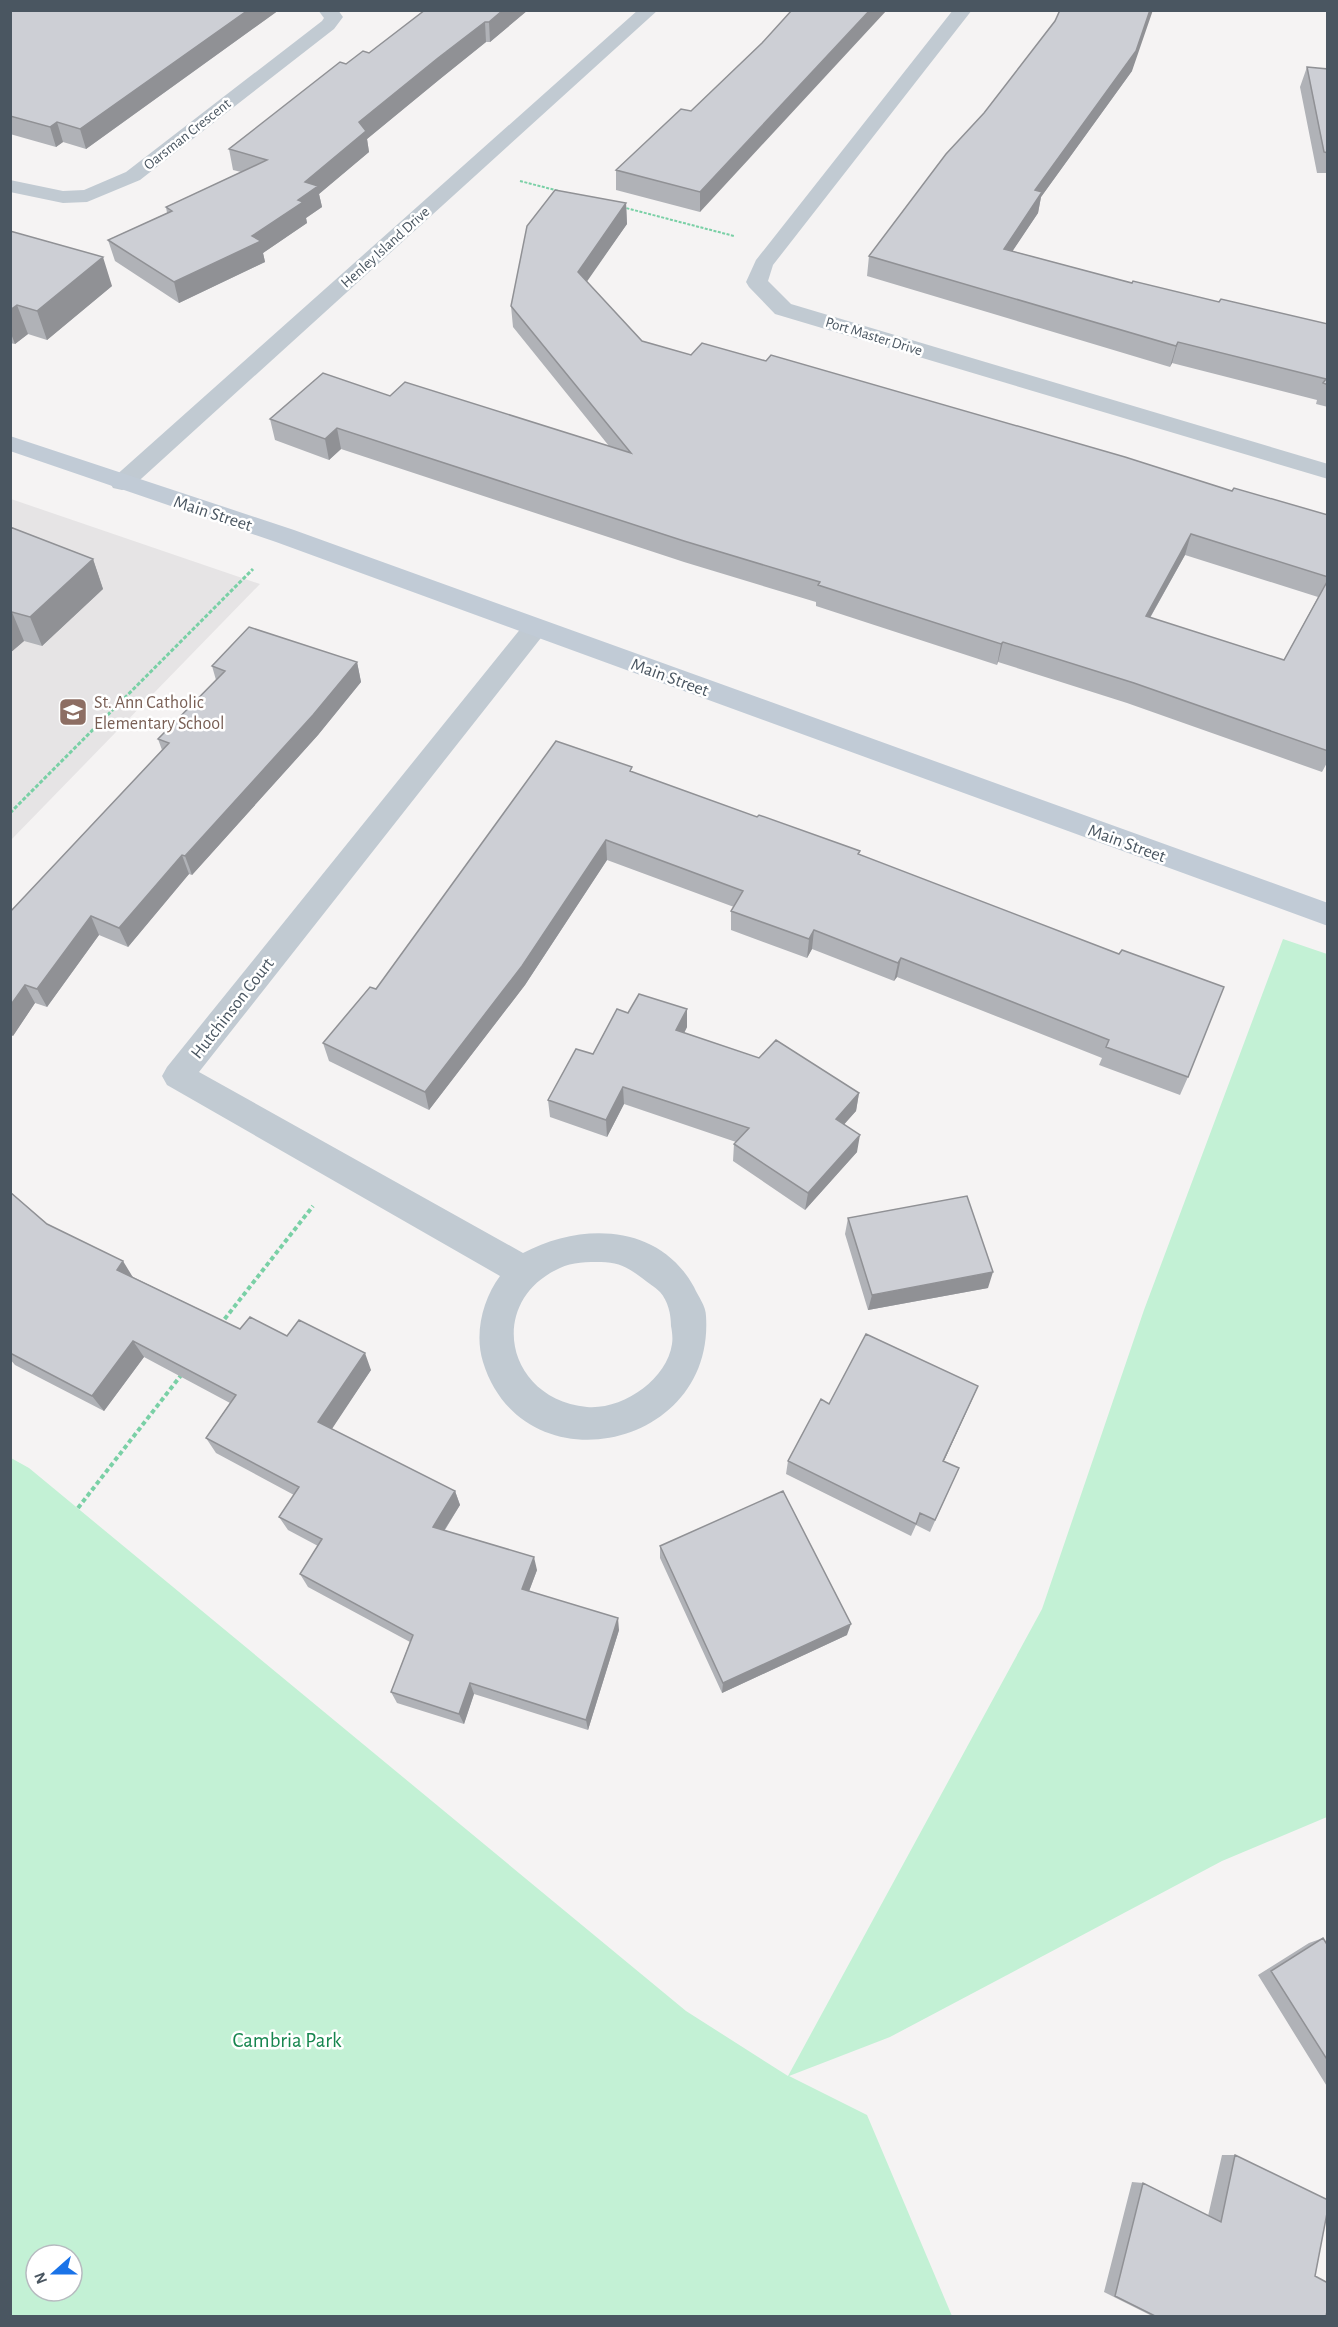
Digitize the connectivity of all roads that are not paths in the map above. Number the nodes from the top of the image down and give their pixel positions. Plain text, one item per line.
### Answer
1 (327, 10) edge
2 (649, 10) edge
3 (963, 10) edge
4 (10, 186) edge
5 (10, 443) edge
6 (1328, 472) edge
7 (122, 483) junction
8 (535, 628) junction
9 (1328, 915) edge
10 (525, 1272) junction

1 - 4 street, Oarsman Crescent
2 - 7 street, Henley Island Drive
3 - 6 street, Port Master Drive
5 - 7 main road, Main Street
7 - 8 main road, Main Street
8 - 9 main road, Main Street
8 - 10 street, Hutchinson Court
10 - 10 street

